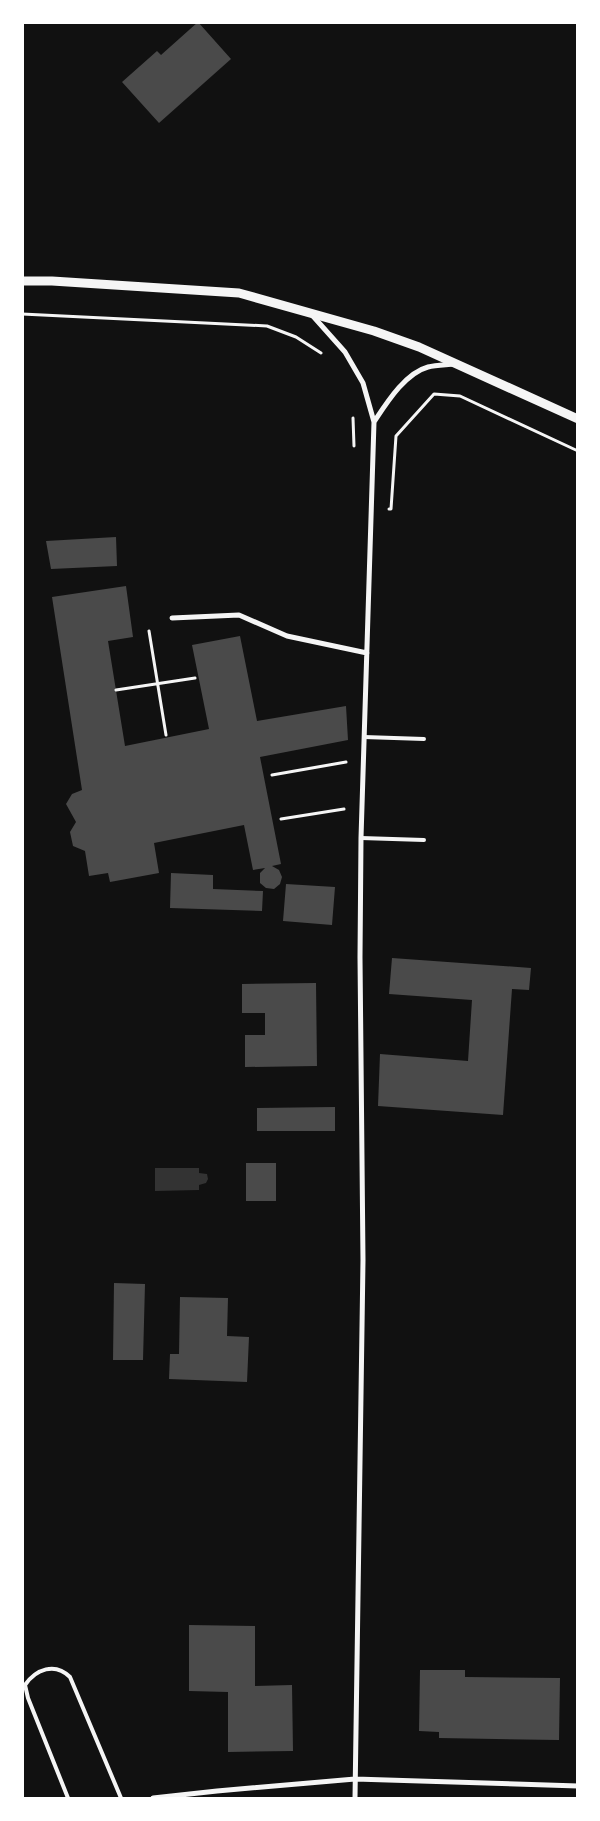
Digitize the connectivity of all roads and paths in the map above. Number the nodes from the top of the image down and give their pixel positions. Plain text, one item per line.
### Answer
1 (22, 281) edge
2 (310, 312) junction
3 (22, 314) edge
4 (323, 355) dead end
5 (458, 364) junction
6 (353, 414) dead end
7 (578, 419) edge
8 (374, 422) junction
9 (354, 450) dead end
10 (578, 451) edge
11 (371, 509) junction
12 (172, 618) dead end
13 (149, 631) dead end
14 (367, 653) junction
15 (195, 678) dead end
16 (158, 683) junction
17 (116, 690) dead end
18 (166, 735) dead end
19 (364, 737) junction
20 (424, 739) dead end
21 (364, 758) junction
22 (272, 775) dead end
23 (362, 806) junction
24 (281, 819) dead end
25 (361, 838) junction
26 (424, 840) dead end
27 (355, 1779) junction
28 (578, 1786) edge
29 (68, 1798) edge
30 (121, 1798) edge
31 (153, 1798) edge
32 (355, 1798) edge

1 - 2 street
2 - 5 street
2 - 8 street
3 - 4 path
5 - 7 street
5 - 8 street
6 - 9 path
8 - 11 street
10 - 11 path
11 - 14 street
12 - 14 street
13 - 16 path
14 - 19 street
15 - 16 path
16 - 17 path
16 - 18 path
19 - 20 lane
19 - 21 street
21 - 22 path
21 - 23 street
23 - 24 path
23 - 25 street
25 - 26 lane
25 - 27 street
27 - 28 street
27 - 31 street
27 - 32 street
29 - 30 lane

